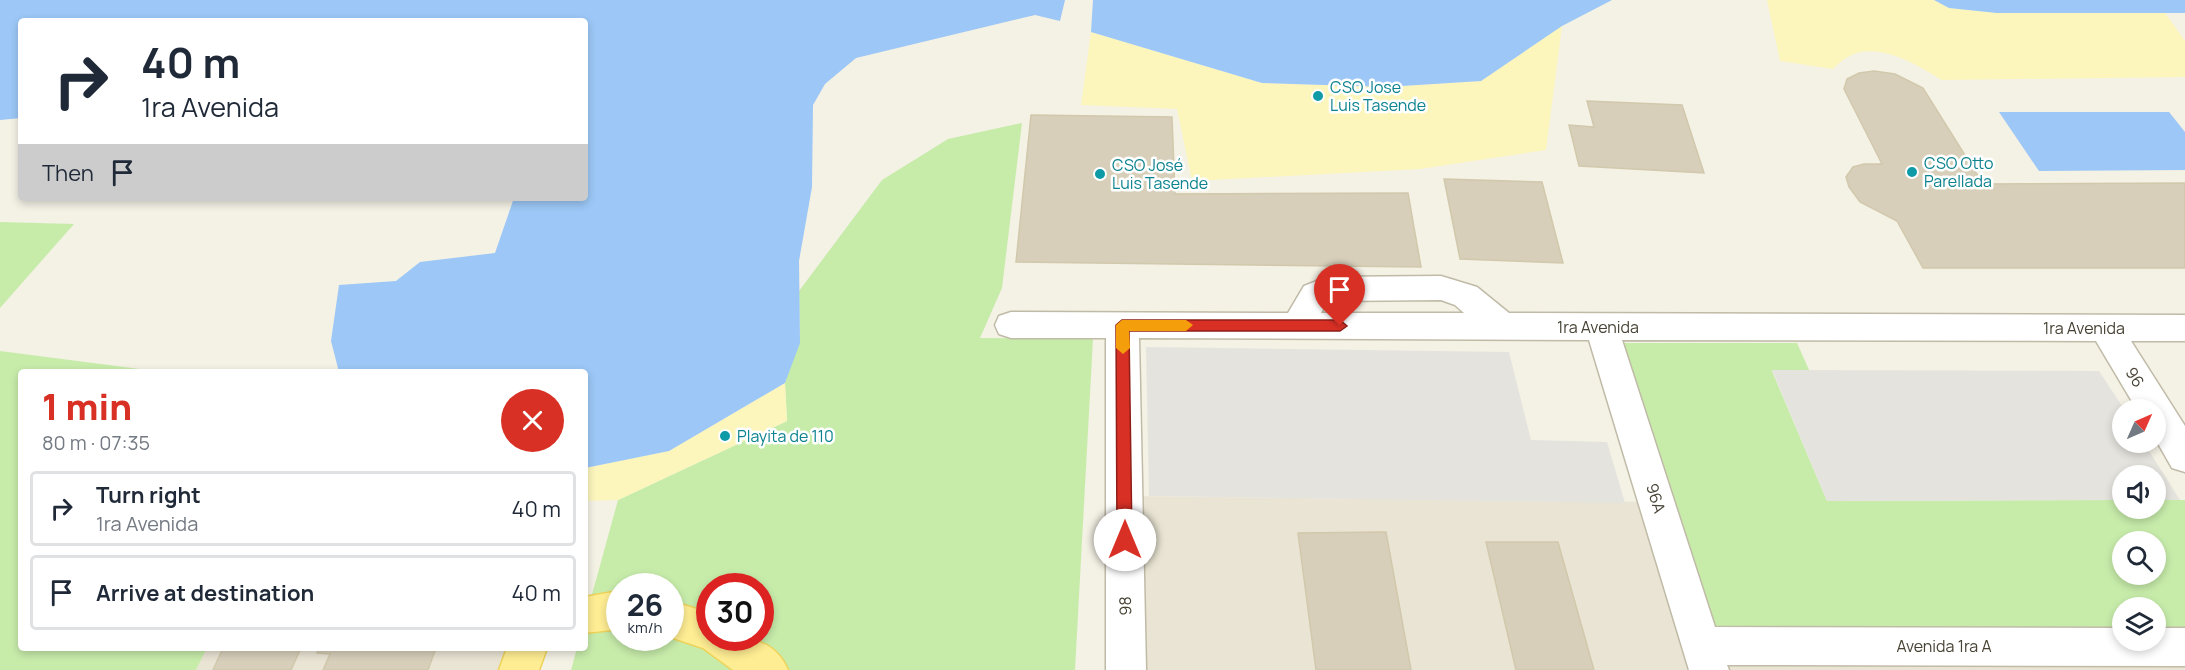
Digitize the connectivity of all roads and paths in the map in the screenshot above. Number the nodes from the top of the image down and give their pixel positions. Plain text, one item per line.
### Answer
1 (1011, 325) dead end
2 (1122, 325) junction
3 (1602, 327) junction
4 (2105, 328) junction
5 (2185, 328) edge
6 (2185, 457) edge
7 (606, 611) edge
8 (588, 614) edge
9 (2185, 647) edge
10 (526, 651) edge
11 (738, 651) edge
12 (1706, 658) edge
13 (519, 670) edge
14 (768, 670) edge
15 (1126, 670) edge

1 - 2 street, 1ra Avenida
2 - 3 street, 1ra Avenida
2 - 15 street, 98
3 - 4 street, 1ra Avenida
3 - 12 street, 96A
4 - 5 street, 1ra Avenida
4 - 6 street, 96
7 - 8 main road
9 - 12 street, Avenida 1ra A
10 - 13 main road
11 - 14 main road

